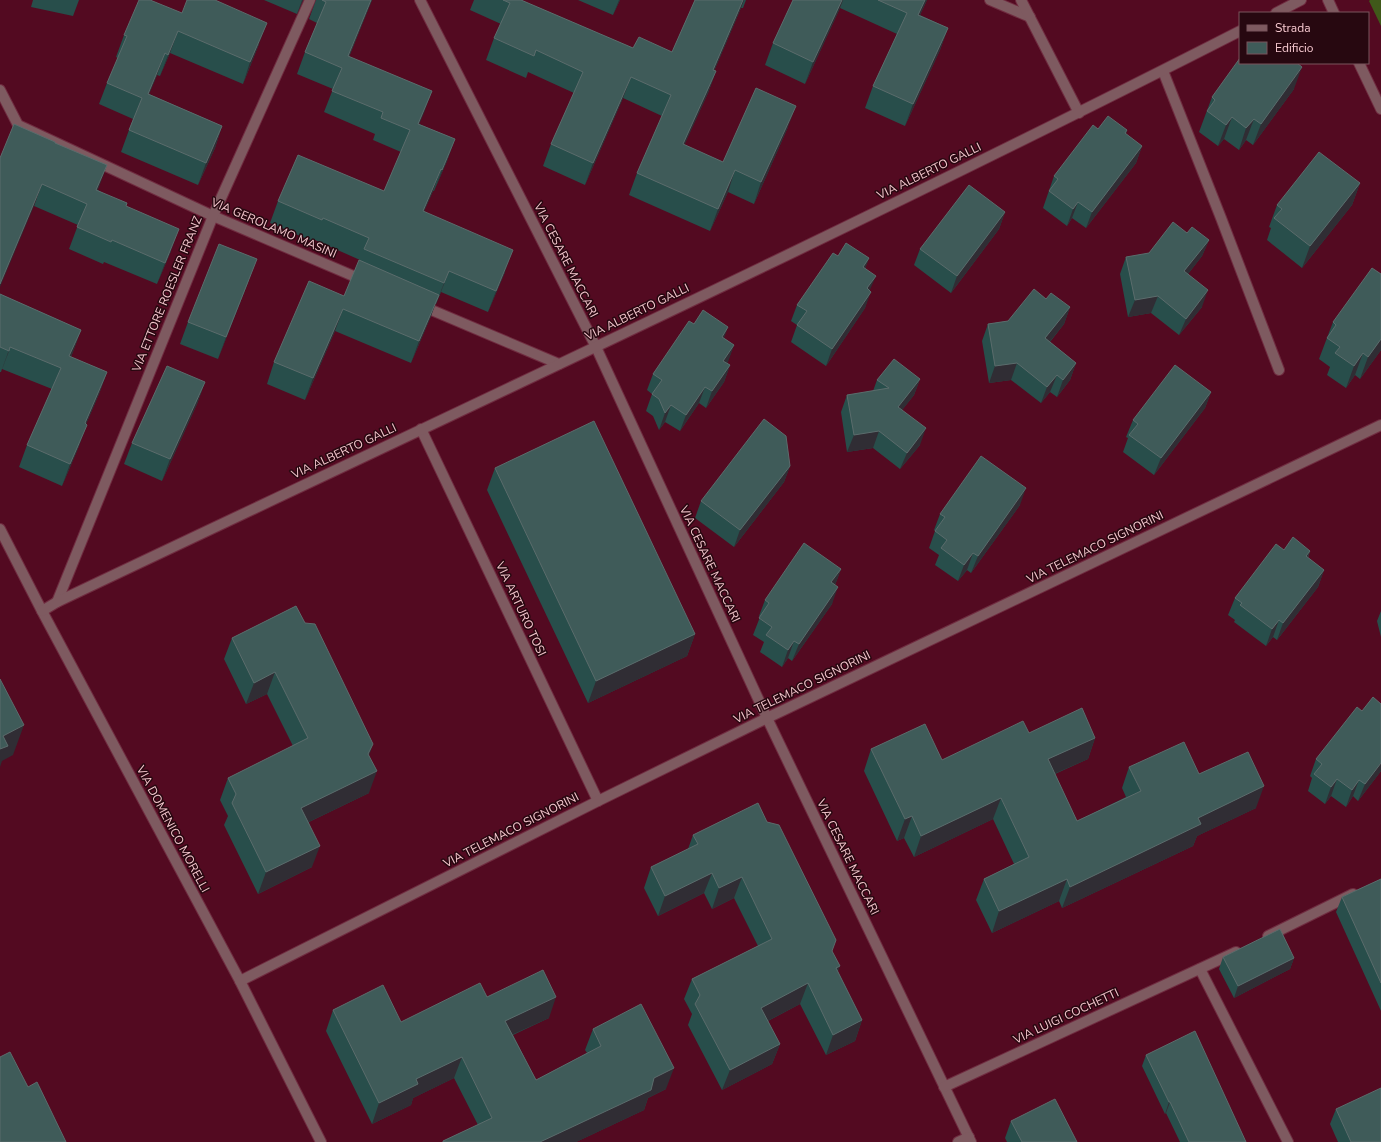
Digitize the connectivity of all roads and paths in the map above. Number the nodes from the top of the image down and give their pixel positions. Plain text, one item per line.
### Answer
1 (310, 0) edge
2 (420, 0) edge
3 (990, 0) edge
4 (1021, 0) edge
5 (1301, 0) edge
6 (1328, 0) edge
7 (1278, 12) edge
8 (1334, 12) edge
9 (1030, 17) junction
10 (1239, 32) edge
11 (1359, 64) edge
12 (1163, 70) junction
13 (0, 90) edge
14 (1381, 108) edge
15 (1079, 113) junction
16 (213, 216) junction
17 (371, 284) edge
18 (415, 303) edge
19 (596, 347) junction
20 (559, 364) junction
21 (1279, 370) dead end
22 (1381, 425) edge
23 (421, 429) junction
24 (0, 529) edge
25 (58, 602) junction
26 (42, 611) junction
27 (767, 718) junction
28 (598, 800) junction
29 (1360, 890) edge
30 (1256, 942) edge
31 (1242, 949) edge
32 (1200, 969) junction
33 (240, 981) junction
34 (944, 1087) junction
35 (970, 1139) edge
36 (321, 1142) edge
37 (958, 1142) edge
38 (1288, 1142) edge

1 - 16 street, VIA ETTORE ROESLER FRANZ
2 - 19 street, VIA CESARE MACCARI
3 - 9 street
4 - 9 street
5 - 7 street
6 - 8 street
9 - 15 street
10 - 12 street, VIA ALBERTO GALLI
11 - 14 street
12 - 15 street, VIA ALBERTO GALLI
12 - 21 street
13 - 16 street, VIA GEROLAMO MASINI
15 - 19 street, VIA ALBERTO GALLI
16 - 17 street, VIA GEROLAMO MASINI
16 - 25 street, VIA ETTORE ROESLER FRANZ
18 - 20 street
19 - 20 street, VIA ALBERTO GALLI
19 - 27 street, VIA CESARE MACCARI
20 - 23 street, VIA ALBERTO GALLI
22 - 27 street, VIA TELEMACO SIGNORINI
23 - 25 street, VIA ALBERTO GALLI
23 - 28 street, VIA ARTURO TOSI
24 - 26 street, VIA DOMENICO MORELLI
25 - 26 street, VIA ALBERTO GALLI
26 - 33 street, VIA DOMENICO MORELLI
27 - 28 street, VIA TELEMACO SIGNORINI
27 - 34 street, VIA CESARE MACCARI
28 - 33 street, VIA TELEMACO SIGNORINI
29 - 30 street
31 - 32 street, VIA LUIGI COCHETTI
32 - 34 street, VIA LUIGI COCHETTI
32 - 38 street
33 - 36 street, VIA DOMENICO MORELLI
34 - 35 street, VIA CESARE MACCARI
35 - 37 street

